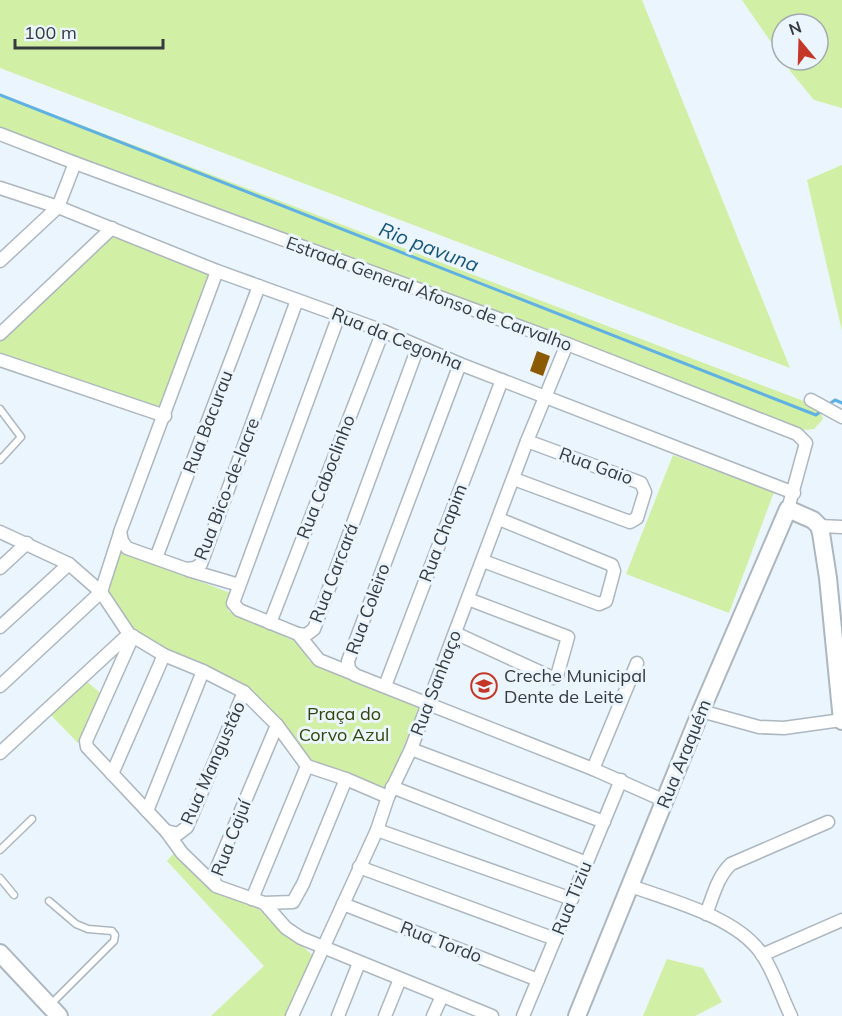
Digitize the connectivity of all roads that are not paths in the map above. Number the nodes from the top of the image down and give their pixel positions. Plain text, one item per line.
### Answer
1 (0, 134) edge
2 (75, 163) junction
3 (0, 188) edge
4 (58, 207) junction
5 (112, 228) junction
6 (0, 261) edge
7 (218, 271) junction
8 (259, 286) junction
9 (297, 300) junction
10 (339, 315) junction
11 (383, 331) junction
12 (0, 334) edge
13 (567, 344) junction
14 (418, 348) junction
15 (0, 360) edge
16 (460, 364) junction
17 (502, 380) junction
18 (545, 396) junction
19 (812, 400) dead end
20 (0, 409) edge
21 (165, 416) junction
22 (842, 417) edge
23 (527, 441) junction
24 (0, 460) edge
25 (514, 479) junction
26 (794, 493) junction
27 (788, 509) junction
28 (499, 519) junction
29 (819, 526) junction
30 (842, 527) edge
31 (0, 532) edge
32 (120, 532) junction
33 (27, 543) junction
34 (156, 558) junction
35 (483, 561) junction
36 (69, 564) junction
37 (0, 568) edge
38 (186, 570) junction
39 (239, 585) junction
40 (101, 592) junction
41 (468, 599) junction
42 (270, 623) junction
43 (0, 627) edge
44 (455, 633) junction
45 (298, 634) junction
46 (131, 635) junction
47 (164, 655) junction
48 (637, 663) dead end
49 (203, 671) junction
50 (355, 675) junction
51 (0, 686) edge
52 (384, 686) junction
53 (244, 692) junction
54 (427, 703) junction
55 (701, 711) junction
56 (842, 721) edge
57 (277, 725) junction
58 (411, 749) junction
59 (0, 753) edge
60 (307, 766) junction
61 (593, 769) junction
62 (112, 774) junction
63 (346, 779) junction
64 (621, 780) junction
65 (390, 792) junction
66 (665, 801) junction
67 (147, 811) junction
68 (32, 819) dead end
69 (604, 822) junction
70 (828, 822) dead end
71 (377, 830) junction
72 (166, 831) junction
73 (0, 850) edge
74 (587, 863) junction
75 (359, 867) junction
76 (0, 878) edge
77 (216, 886) junction
78 (631, 886) junction
79 (14, 895) dead end
80 (572, 899) junction
81 (49, 901) dead end
82 (258, 901) junction
83 (343, 904) junction
84 (706, 914) junction
85 (842, 920) edge
86 (555, 939) junction
87 (323, 949) junction
88 (0, 952) edge
89 (762, 955) junction
90 (359, 963) junction
91 (400, 979) junction
92 (538, 980) junction
93 (442, 996) junction
94 (54, 1011) edge
95 (479, 1013) edge
96 (292, 1016) edge
97 (338, 1016) edge
98 (385, 1016) edge
99 (433, 1016) edge
100 (492, 1016) edge
101 (524, 1016) edge
102 (577, 1016) edge
103 (791, 1016) edge

1 - 2 street, Estrada General Afonso de Carvalho
2 - 4 street
2 - 13 street, Estrada General Afonso de Carvalho
3 - 4 street, Rua da Cegonha
4 - 5 street, Rua da Cegonha
4 - 6 street
5 - 7 street, Rua da Cegonha
5 - 12 street
7 - 8 street, Rua da Cegonha
7 - 21 street
8 - 9 street, Rua da Cegonha
8 - 34 street, Rua Bacurau
9 - 10 street, Rua da Cegonha
9 - 38 street, Rua Bico-de-lacre
10 - 11 street, Rua da Cegonha
10 - 39 street, Rua Carcará
11 - 14 street, Rua da Cegonha
11 - 42 street, Rua Caboclinho
13 - 18 street, Rua Sanhaço
13 - 26 street, Estrada General Afonso de Carvalho
14 - 16 street, Rua da Cegonha
14 - 45 street, Rua Carcará
15 - 21 street
16 - 17 street, Rua da Cegonha
16 - 50 street, Rua Coleiro
17 - 18 street, Rua da Cegonha
17 - 52 street, Rua Chapim
18 - 23 street, Rua Sanhaço
18 - 26 street, Rua da Cegonha
19 - 22 street
20 - 24 lane
21 - 32 street
23 - 25 street, Rua Sanhaço
23 - 25 street, Rua Gaio
25 - 28 street, Rua Sanhaço
26 - 27 street, Rua Araquém
27 - 29 street
27 - 55 street, Rua Araquém
28 - 35 street, Rua Sanhaço
28 - 35 street
29 - 30 street
29 - 56 street
31 - 33 street
32 - 34 street, Rua Bico-de-lacre
32 - 40 street
33 - 36 street
33 - 37 street
34 - 38 street, Rua Bico-de-lacre
35 - 41 street, Rua Sanhaço
36 - 40 street
36 - 43 street
38 - 39 street
39 - 42 street, Rua Carcará
40 - 46 street
40 - 51 street
41 - 44 street, Rua Sanhaço
41 - 44 street
42 - 45 street, Rua Carcará
44 - 54 street, Rua Sanhaço
45 - 50 street
46 - 47 street
46 - 59 street
46 - 62 street, Rua Mangustão
47 - 49 street
47 - 62 street
48 - 61 street
49 - 53 street
49 - 67 street
50 - 52 street, Rua Coleiro
52 - 54 street, Rua Coleiro
53 - 57 street
53 - 72 street, Rua Mangustão
54 - 58 street, Rua Sanhaço
54 - 61 street, Rua Coleiro
55 - 56 street
55 - 66 street, Rua Araquém
57 - 60 street
57 - 77 street, Rua Cajuí
58 - 65 street, Rua Sanhaço
58 - 69 street
60 - 63 street
60 - 82 street
61 - 64 street, Rua Coleiro
62 - 67 street, Rua Mangustão
63 - 65 street
63 - 82 street, Rua Cajuí
64 - 66 street, Rua Coleiro
64 - 69 street, Rua Tiziu
65 - 71 street, Rua Sanhaço
65 - 74 street
66 - 78 street, Rua Araquém
67 - 72 street, Rua Mangustão
68 - 73 lane
69 - 74 street, Rua Tiziu
70 - 84 street
71 - 75 street, Rua Sanhaço
71 - 80 street
72 - 77 street
74 - 80 street, Rua Tiziu
75 - 83 street, Rua Sanhaço
75 - 86 street
76 - 79 lane
77 - 82 street, Rua Cajuí
78 - 84 street
78 - 102 street, Rua Araquém
80 - 86 street, Rua Tiziu
81 - 94 lane
82 - 87 street
83 - 87 street, Rua Sanhaço
83 - 92 street, Rua Tordo
84 - 89 street
85 - 89 street
86 - 92 street, Rua Tiziu
87 - 90 street
87 - 96 street, Rua Sanhaço
88 - 94 street
89 - 103 street
90 - 91 street
90 - 97 street
91 - 93 street
91 - 98 street
92 - 101 street, Rua Tiziu
93 - 95 street
93 - 99 street
95 - 100 street

